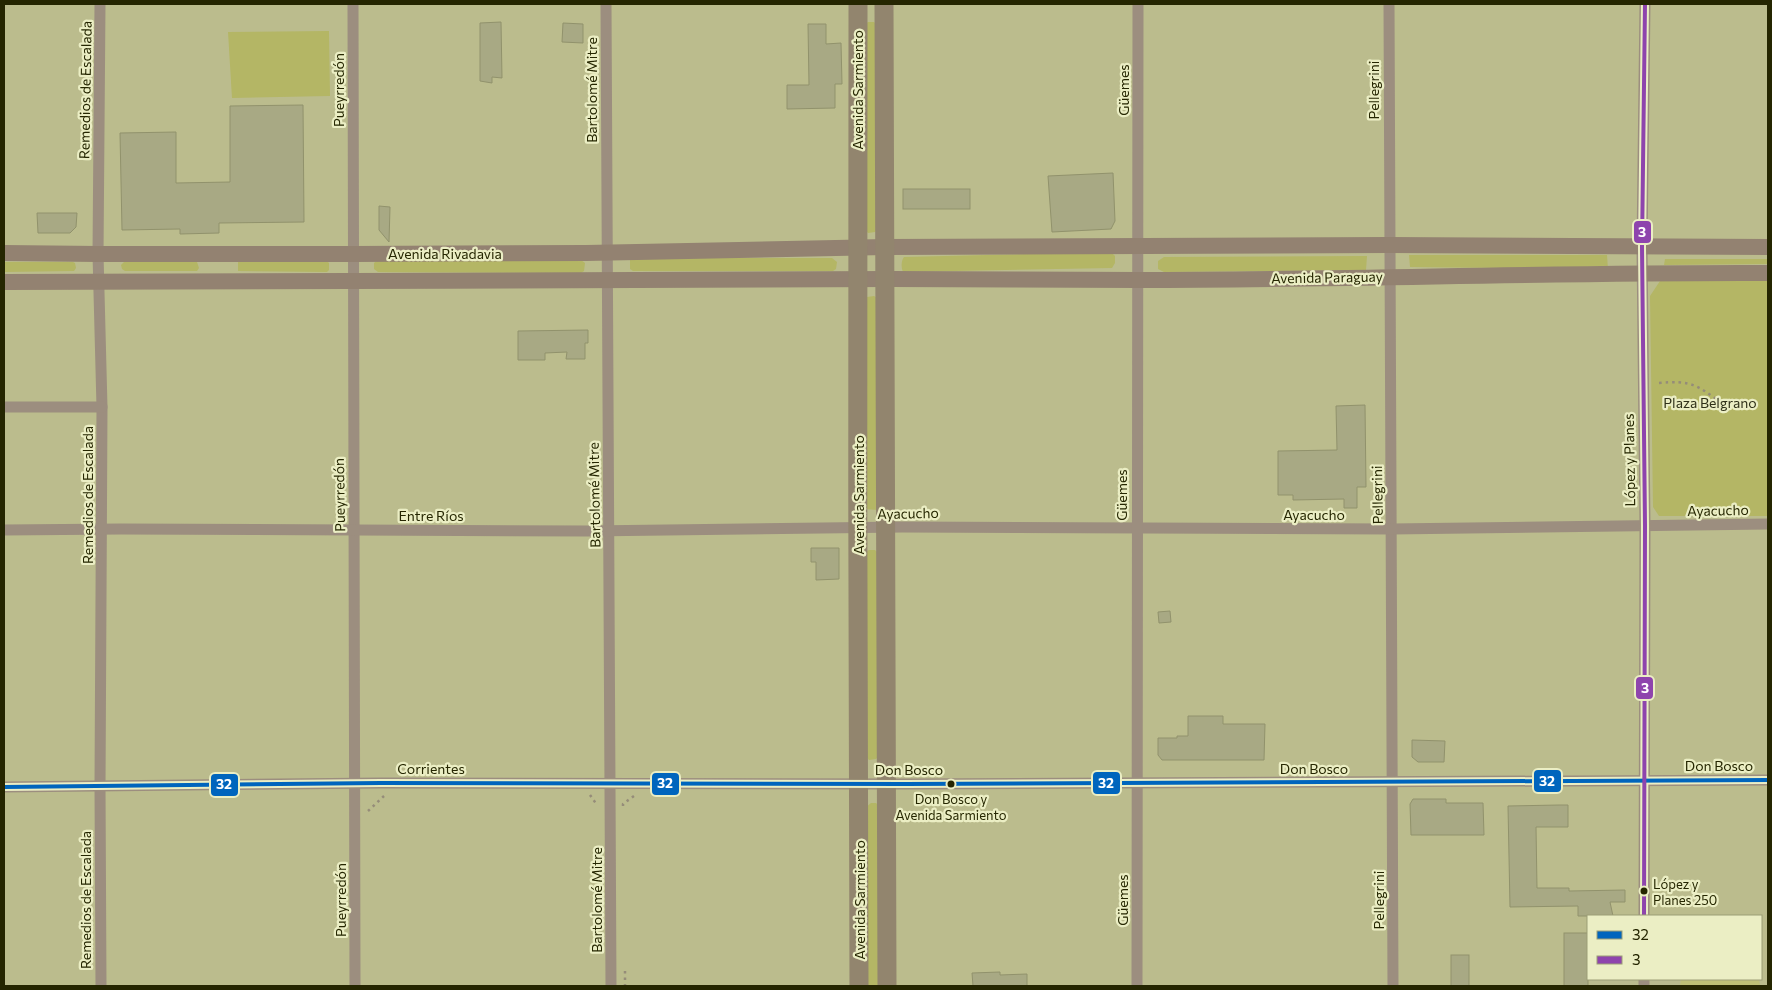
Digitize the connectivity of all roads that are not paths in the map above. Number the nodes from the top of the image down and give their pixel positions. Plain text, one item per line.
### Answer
1 (100, 4) edge
2 (353, 4) edge
3 (606, 4) edge
4 (858, 4) edge
5 (884, 4) edge
6 (1138, 4) edge
7 (1389, 4) edge
8 (1645, 4) edge
9 (1389, 245) junction
10 (1138, 246) junction
11 (886, 247) junction
12 (1642, 247) junction
13 (1768, 247) edge
14 (857, 248) junction
15 (4, 252) edge
16 (607, 252) junction
17 (98, 254) junction
18 (219, 254) junction
19 (354, 254) junction
20 (1642, 272) junction
21 (1768, 273) edge
22 (1390, 276) junction
23 (885, 279) junction
24 (218, 280) junction
25 (354, 280) junction
26 (858, 280) junction
27 (1137, 280) junction
28 (99, 281) junction
29 (607, 281) junction
30 (4, 282) edge
31 (4, 407) edge
32 (102, 407) junction
33 (1768, 524) edge
34 (1645, 526) junction
35 (102, 528) junction
36 (859, 528) junction
37 (886, 528) junction
38 (1136, 528) junction
39 (4, 530) edge
40 (354, 530) junction
41 (1392, 530) junction
42 (609, 531) junction
43 (1644, 780) junction
44 (1768, 780) edge
45 (610, 783) junction
46 (1138, 783) junction
47 (1392, 783) junction
48 (354, 784) junction
49 (859, 784) junction
50 (886, 784) junction
51 (4, 787) edge
52 (100, 787) junction
53 (1644, 915) edge
54 (101, 986) edge
55 (356, 986) edge
56 (611, 986) edge
57 (859, 986) edge
58 (886, 986) edge
59 (1137, 986) edge
60 (1393, 986) edge

1 - 17 street, Remedios de Escalada
2 - 19 street, Pueyrredón
3 - 16 street, Bartolomé Mitre
4 - 14 main road, Avenida Sarmiento
5 - 11 main road, Avenida Sarmiento
6 - 10 street, Güemes
7 - 9 street, Pellegrini
8 - 12 street, López y Planes
9 - 10 main road
9 - 12 main road
9 - 22 street, Pellegrini
10 - 11 main road
10 - 27 street, Güemes
11 - 14 main road, Avenida Rivadavia
11 - 23 main road, Avenida Sarmiento
12 - 13 main road
12 - 20 street, López y Planes
14 - 16 main road, Avenida Rivadavia
14 - 26 main road, Avenida Sarmiento
15 - 17 main road, Avenida Rivadavia
16 - 19 main road, Avenida Rivadavia
16 - 29 street, Bartolomé Mitre
17 - 18 main road, Avenida Rivadavia
17 - 28 street, Remedios de Escalada
18 - 19 main road, Avenida Rivadavia
18 - 24 main road
19 - 25 street, Pueyrredón
20 - 21 main road, Avenida Paraguay
20 - 22 main road, Avenida Paraguay
20 - 34 street, López y Planes
22 - 27 main road, Avenida Paraguay
22 - 41 street, Pellegrini
23 - 26 main road, Avenida Rivadavia
23 - 27 main road, Avenida Paraguay
23 - 37 main road, Avenida Sarmiento
24 - 25 main road, Avenida Rivadavia
24 - 28 main road, Avenida Rivadavia
25 - 29 main road, Avenida Rivadavia
25 - 40 street, Pueyrredón
26 - 29 main road, Avenida Rivadavia
26 - 36 main road, Avenida Sarmiento
27 - 38 street, Güemes
28 - 30 main road, Avenida Rivadavia
28 - 32 street, Remedios de Escalada
29 - 42 street, Bartolomé Mitre
31 - 32 street
32 - 35 street, Remedios de Escalada
33 - 34 street, Ayacucho
34 - 41 street, Ayacucho
34 - 43 street, López y Planes
35 - 39 street, Entre Ríos
35 - 40 street, Entre Ríos
35 - 52 street, Remedios de Escalada
36 - 37 street, Ayacucho
36 - 42 street, Entre Ríos
36 - 49 main road, Avenida Sarmiento
37 - 38 street, Ayacucho
37 - 50 main road, Avenida Sarmiento
38 - 41 street, Ayacucho
38 - 46 street, Güemes
40 - 42 street, Entre Ríos
40 - 48 street, Pueyrredón
41 - 47 street, Pellegrini
42 - 45 street, Bartolomé Mitre
43 - 44 street, Don Bosco
43 - 47 street, Don Bosco
43 - 53 street, López y Planes
45 - 48 street, Corrientes
45 - 49 street, Corrientes
45 - 56 street, Bartolomé Mitre
46 - 47 street, Don Bosco
46 - 50 street, Don Bosco
46 - 59 street, Güemes
47 - 60 street, Pellegrini
48 - 52 street, Corrientes
48 - 55 street, Pueyrredón
49 - 50 street, Don Bosco
49 - 57 main road, Avenida Sarmiento
50 - 58 main road, Avenida Sarmiento
51 - 52 street, Corrientes
52 - 54 street, Remedios de Escalada

